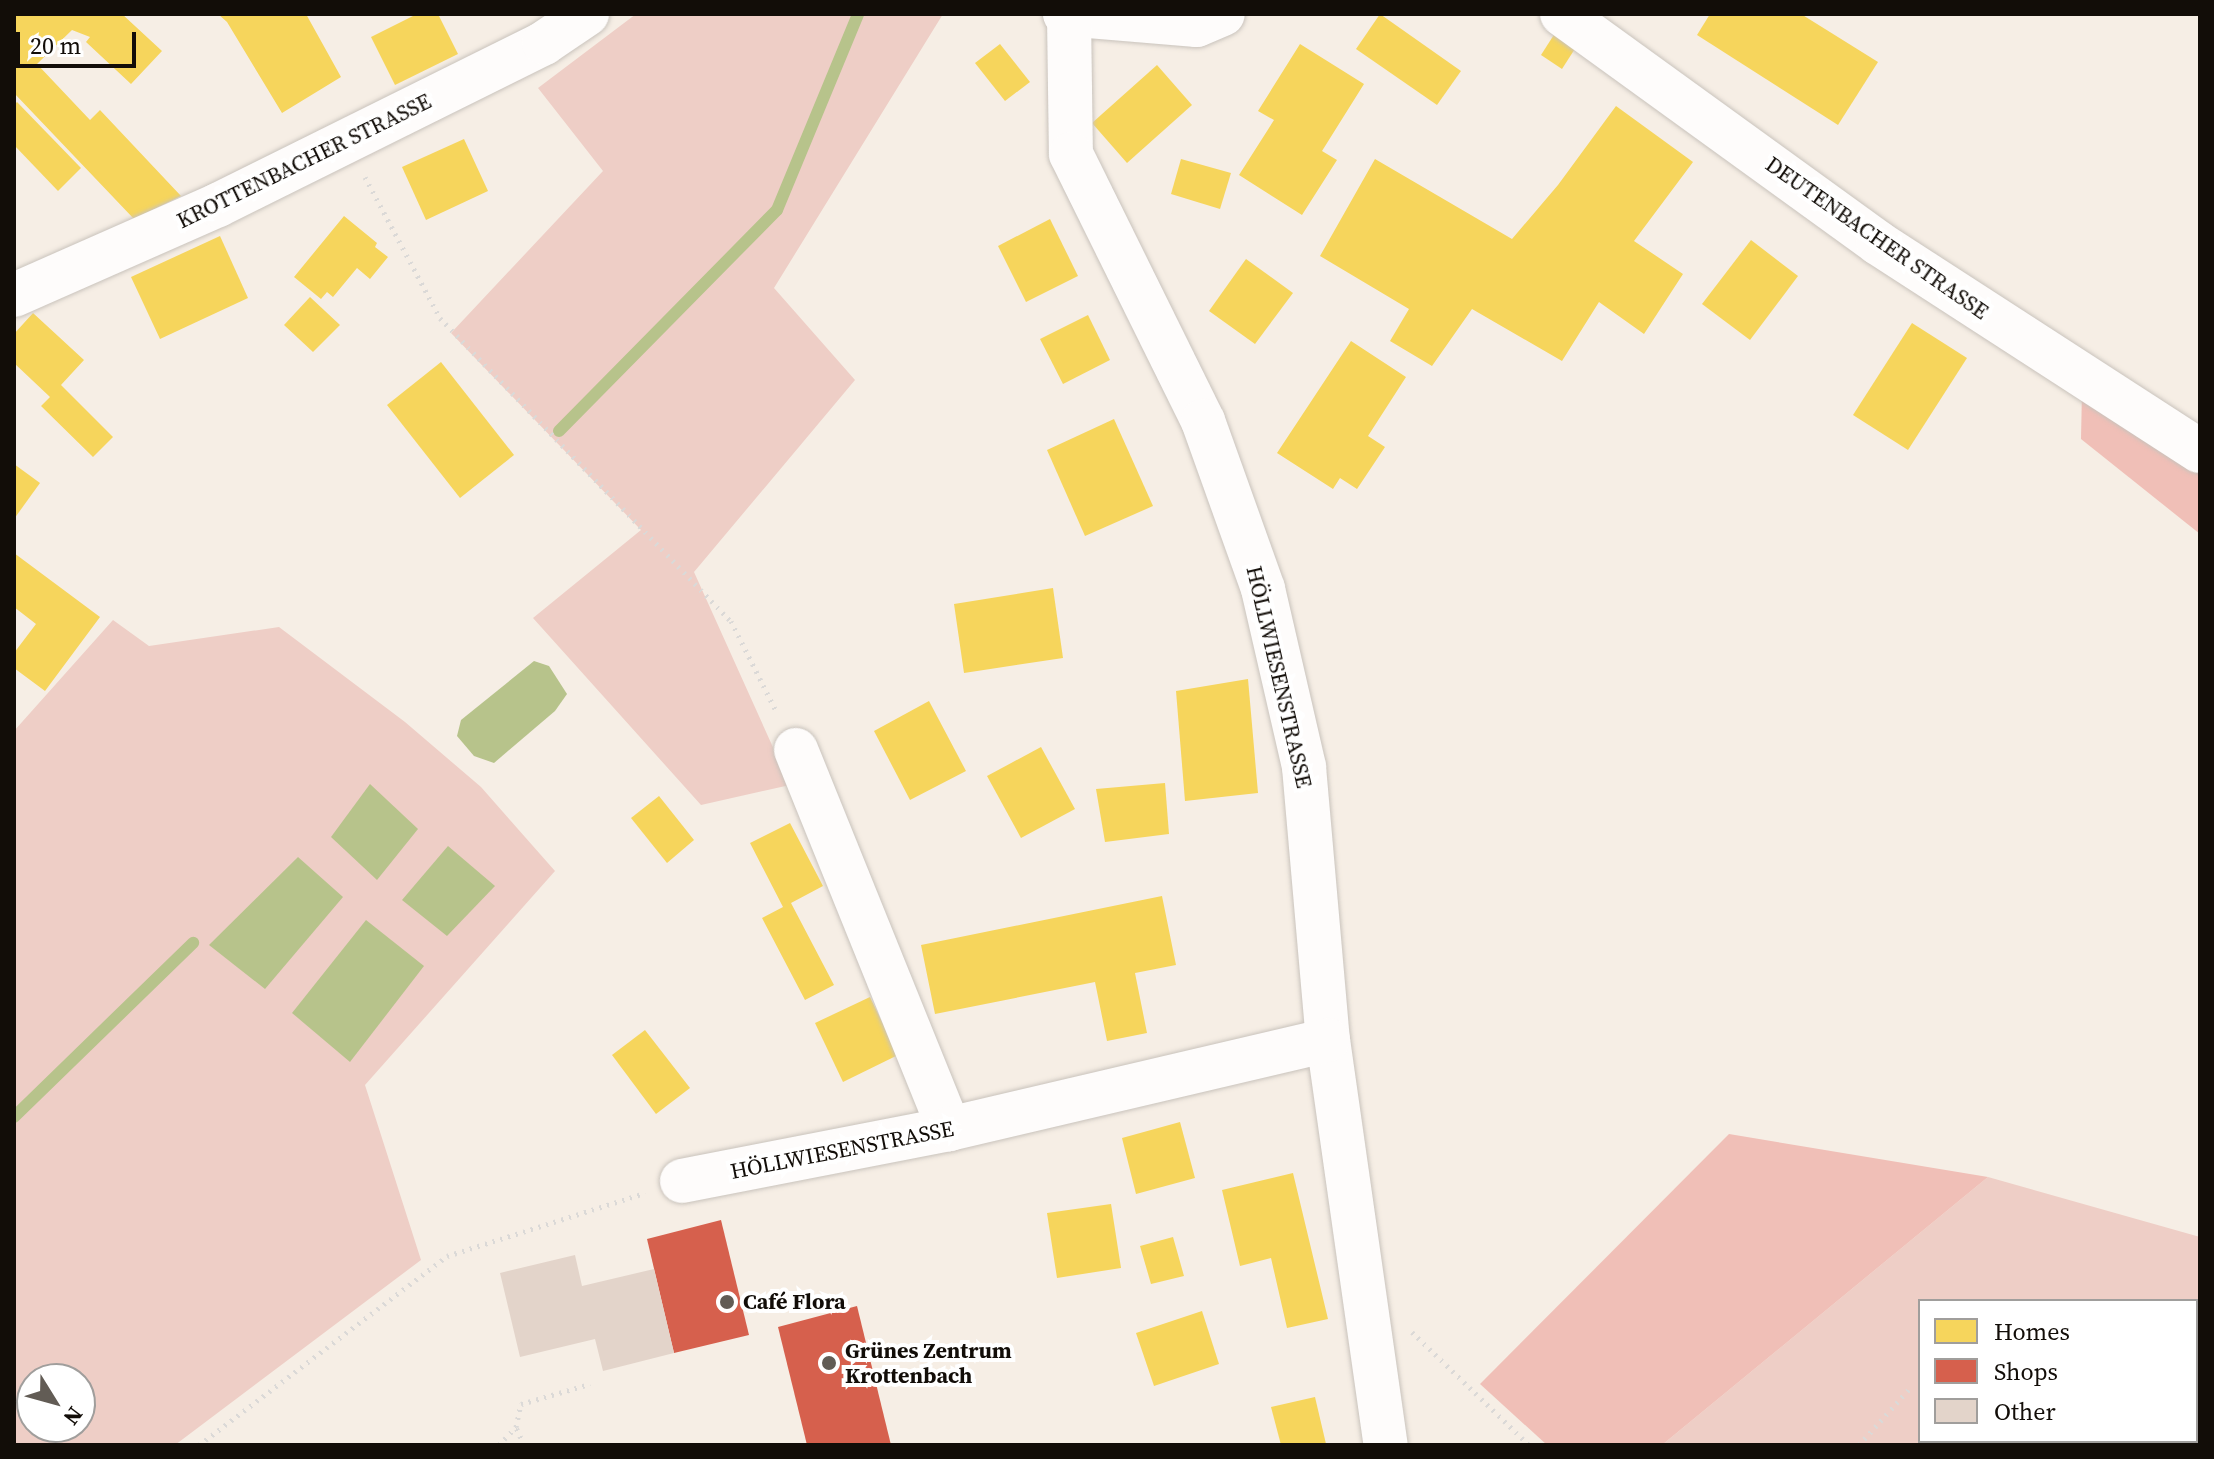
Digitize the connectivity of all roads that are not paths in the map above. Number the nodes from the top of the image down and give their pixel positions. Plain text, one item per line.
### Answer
1 (587, 14) edge
2 (1223, 14) edge
3 (1067, 15) edge
4 (1566, 15) edge
5 (14, 295) edge
6 (2200, 451) edge
7 (796, 750) road end
8 (1328, 1040) junction
9 (949, 1129) junction
10 (682, 1181) road end
11 (1386, 1445) edge

1 - 5 street, KROTTENBACHER STRASSE
2 - 3 street
3 - 8 street, HÖLLWIESENSTRASSE
4 - 6 street, DEUTENBACHER STRASSE
7 - 9 street
8 - 9 street, HÖLLWIESENSTRASSE
8 - 11 street, HÖLLWIESENSTRASSE
9 - 10 street, HÖLLWIESENSTRASSE

